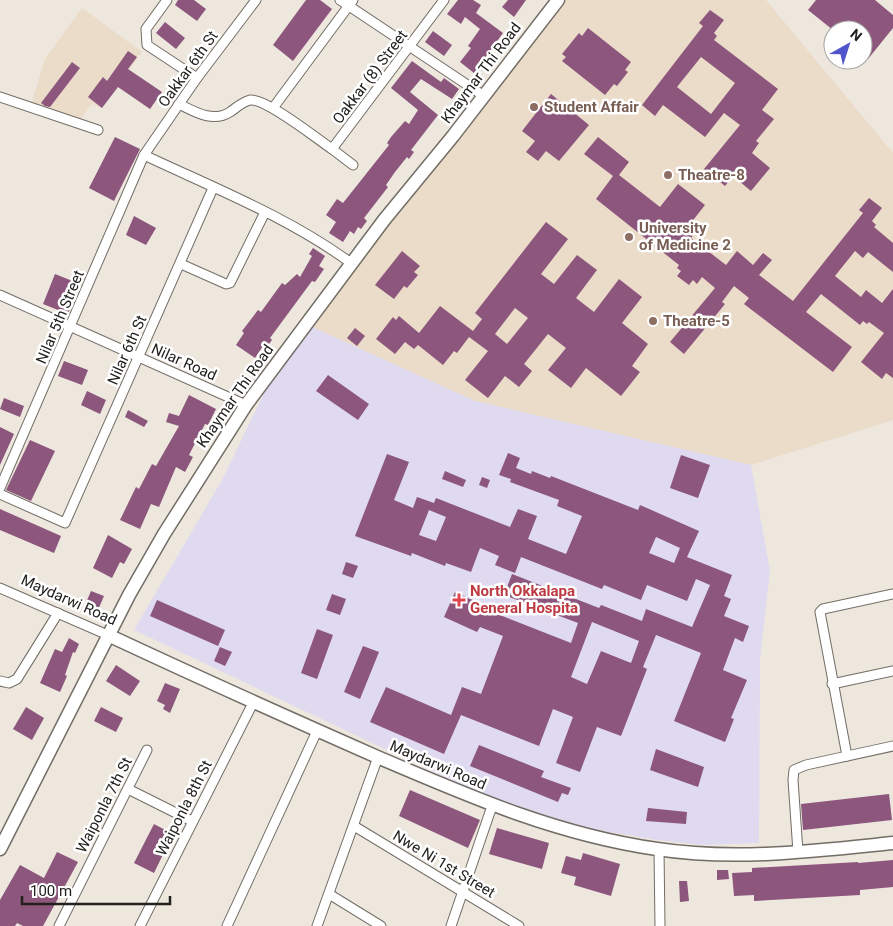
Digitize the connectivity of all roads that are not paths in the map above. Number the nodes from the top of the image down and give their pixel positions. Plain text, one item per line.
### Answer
1 (167, 0) edge
2 (256, 0) edge
3 (340, 0) edge
4 (444, 0) edge
5 (558, 0) edge
6 (351, 3) edge
7 (410, 47) junction
8 (197, 78) junction
9 (484, 96) junction
10 (0, 97) edge
11 (179, 104) junction
12 (273, 108) junction
13 (98, 130) dead end
14 (332, 150) junction
15 (144, 155) junction
16 (353, 165) dead end
17 (213, 188) junction
18 (265, 212) junction
19 (351, 263) junction
20 (181, 264) junction
21 (1, 299) edge
22 (71, 326) junction
23 (139, 356) junction
24 (246, 405) junction
25 (0, 488) edge
26 (0, 494) edge
27 (0, 588) edge
28 (893, 594) edge
29 (58, 613) junction
30 (110, 636) junction
31 (893, 672) edge
32 (0, 681) edge
33 (832, 684) junction
34 (253, 703) junction
35 (317, 731) junction
36 (893, 746) edge
37 (147, 750) dead end
38 (846, 756) junction
39 (378, 757) junction
40 (128, 789) junction
41 (492, 806) junction
42 (192, 821) junction
43 (354, 826) junction
44 (893, 843) edge
45 (0, 849) edge
46 (659, 850) junction
47 (798, 852) junction
48 (463, 891) junction
49 (329, 894) junction
50 (59, 926) edge
51 (140, 926) edge
52 (227, 926) edge
53 (317, 926) edge
54 (382, 926) edge
55 (451, 926) edge
56 (519, 926) edge
57 (660, 926) edge

1 - 8 street
2 - 8 street, Oakkar 6th St
3 - 6 street
4 - 7 street, Oakkar (8) Street
5 - 9 main road, Khaymar Thi Road
6 - 7 street
6 - 12 street
7 - 9 street
7 - 14 street, Oakkar (8) Street
8 - 11 street, Oakkar 6th St
9 - 19 main road, Khaymar Thi Road
10 - 13 street
11 - 12 street
11 - 15 street, Oakkar 6th St
12 - 14 street
14 - 16 street
15 - 17 street
15 - 22 street, Nilar 5th Street
17 - 18 street
17 - 20 street, Nilar 6th St
18 - 19 street
18 - 20 street
19 - 24 main road, Khaymar Thi Road
20 - 23 street, Nilar 6th St
21 - 22 street, Nilar Road
22 - 23 street, Nilar Road
22 - 25 street, Nilar 5th Street
23 - 24 street, Nilar Road
23 - 26 street, Nilar 6th St
24 - 30 main road, Khaymar Thi Road
27 - 29 street, Maydarwi Road
28 - 33 street
29 - 30 street, Maydarwi Road
29 - 32 street
30 - 34 main road, Maydarwi Road
30 - 45 main road, Khaymar Thi Road
31 - 33 street
33 - 38 street
34 - 35 main road, Maydarwi Road
34 - 42 street, Waiponla 8th St
35 - 39 main road, Maydarwi Road
35 - 52 street
36 - 38 street
37 - 40 street, Waiponla 7th St
38 - 47 street
39 - 41 main road, Maydarwi Road
39 - 43 street
40 - 42 street
40 - 50 street, Waiponla 7th St
41 - 46 main road, Maydarwi Road
41 - 48 street
42 - 51 street, Waiponla 8th St
43 - 48 street, Nwe Ni 1st Street
43 - 49 street
44 - 47 main road, Maydarwi Road
46 - 47 main road, Maydarwi Road
46 - 57 street
48 - 55 street
48 - 56 street, Nwe Ni 1st Street
49 - 53 street
49 - 54 street

